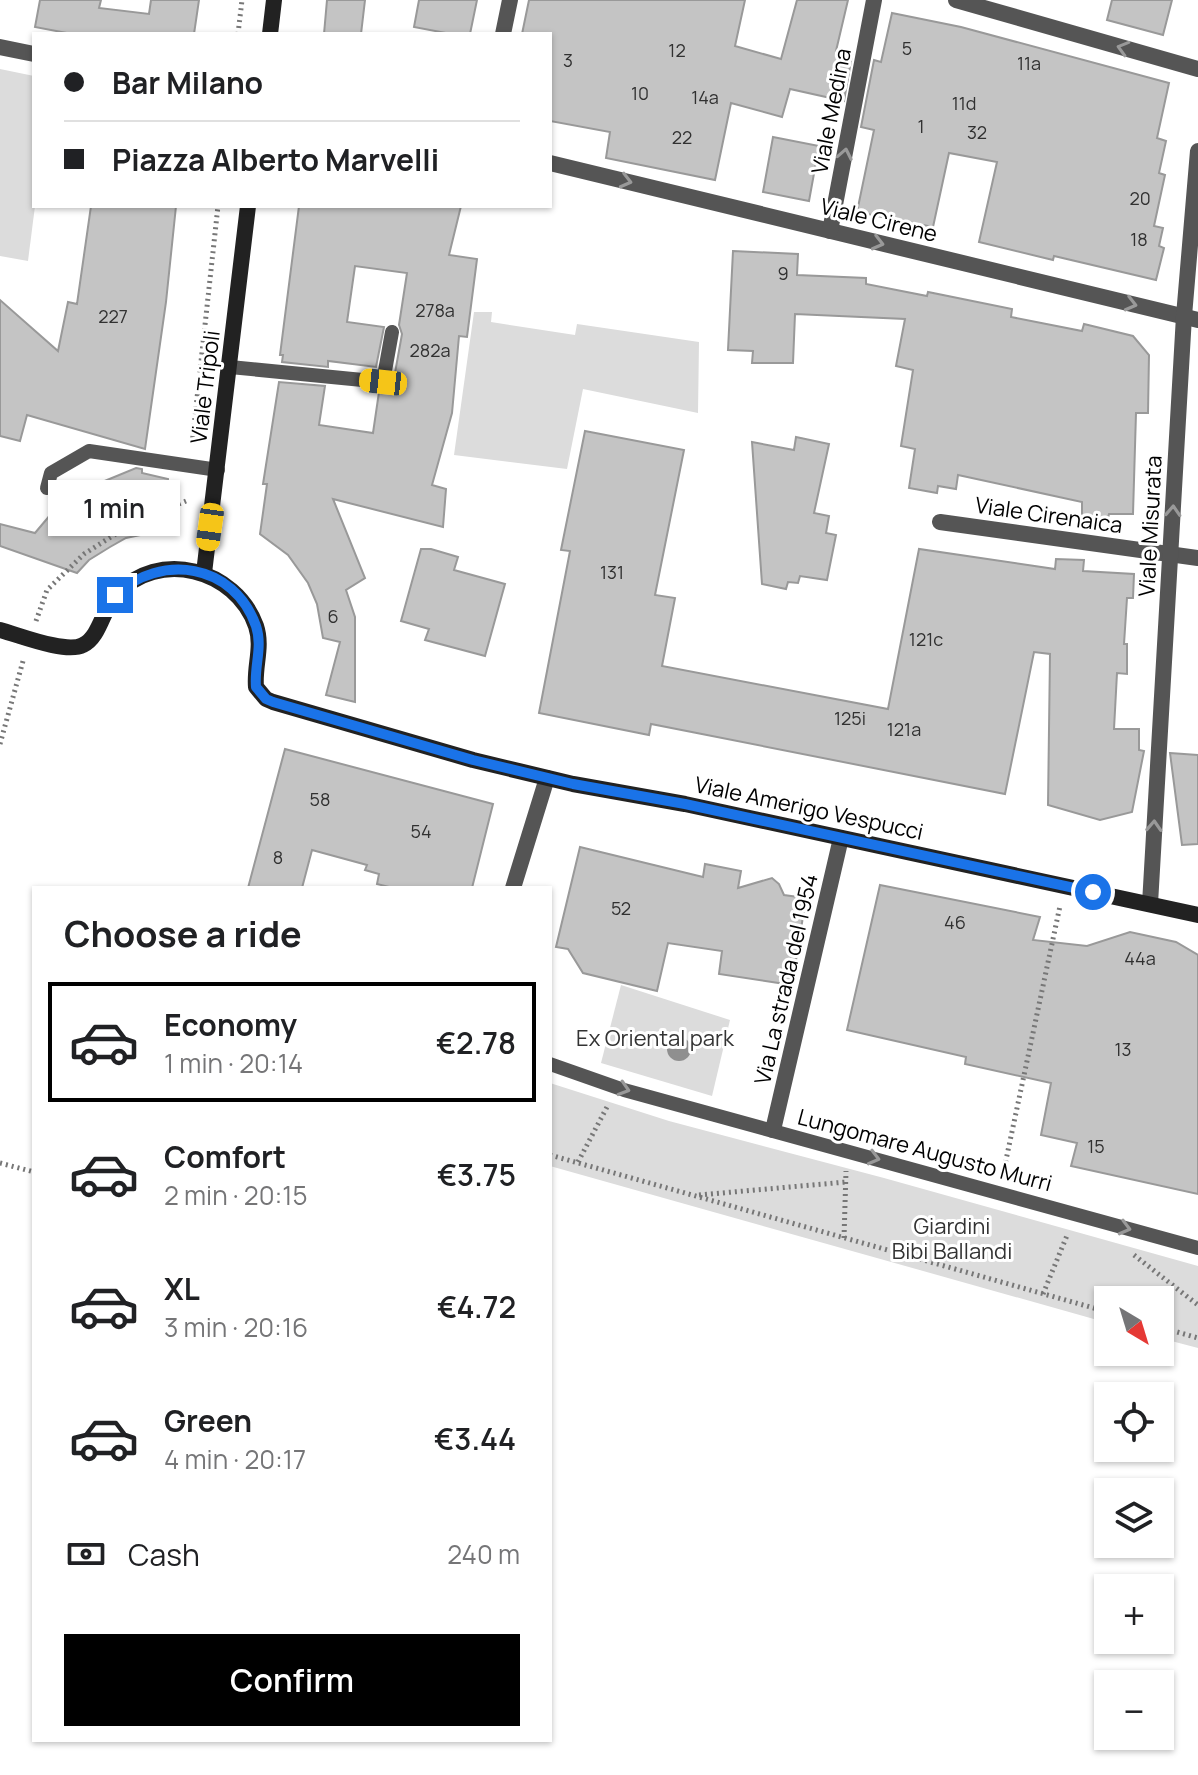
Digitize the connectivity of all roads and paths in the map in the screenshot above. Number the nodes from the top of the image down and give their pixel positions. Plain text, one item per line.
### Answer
1 (242, 0) edge
2 (274, 0) edge
3 (510, 0) edge
4 (874, 0) edge
5 (956, 0) edge
6 (238, 32) edge
7 (270, 32) edge
8 (503, 32) edge
9 (0, 47) edge
10 (32, 54) edge
11 (1198, 69) edge
12 (1198, 151) edge
13 (552, 163) edge
14 (218, 208) edge
15 (248, 208) edge
16 (830, 231) junction
17 (1191, 318) edge
18 (392, 332) dead end
19 (230, 367) junction
20 (190, 466) junction
21 (218, 470) junction
22 (47, 488) dead end
23 (186, 501) junction
24 (213, 508) junction
25 (940, 522) dead end
26 (1170, 554) junction
27 (1198, 558) edge
28 (204, 573) junction
29 (0, 630) edge
30 (30, 638) junction
31 (0, 744) edge
32 (547, 778) junction
33 (841, 838) junction
34 (514, 886) edge
35 (1064, 886) junction
36 (1150, 904) junction
37 (1198, 915) edge
38 (552, 1065) edge
39 (611, 1099) dead end
40 (773, 1130) junction
41 (552, 1156) edge
42 (578, 1162) junction
43 (846, 1162) dead end
44 (0, 1163) edge
45 (32, 1171) edge
46 (846, 1182) junction
47 (999, 1193) junction
48 (696, 1195) junction
49 (1072, 1225) dead end
50 (844, 1238) junction
51 (1198, 1248) edge
52 (1131, 1253) dead end
53 (1043, 1294) junction
54 (1198, 1305) edge
55 (1094, 1308) edge
56 (1174, 1331) edge
57 (1198, 1338) edge

1 - 6 path
2 - 7 street
3 - 8 street
16 -> 4 street, Viale Medina
11 -> 5 street
9 - 10 street
12 - 17 street, Viale Misurata
13 -> 16 street, Viale Cirene
14 - 20 path
15 - 19 street, Viale Tripoli
16 -> 17 street, Viale Cirene
26 -> 17 street, Viale Misurata
18 - 19 lane
19 - 21 street, Viale Tripoli
20 - 21 lane
20 - 22 lane
20 - 23 path
21 - 24 street, Viale Tripoli
23 - 24 path
23 - 30 path
24 - 28 street, Viale Tripoli
25 - 26 street, Viale Cirenaica
26 - 27 street, Viale Cirenaica
36 -> 26 street, Viale Misurata
28 - 30 street
28 - 32 street, Viale Amerigo Vespucci
29 - 30 street
30 - 31 path
32 - 33 street, Viale Amerigo Vespucci
32 - 34 street
33 - 35 street, Viale Amerigo Vespucci
33 - 40 street, Via La strada del 1954
35 - 36 street, Viale Amerigo Vespucci
35 - 47 path
36 - 37 street, Viale Amerigo Vespucci
38 -> 40 lane, Lungomare Augusto Murri
39 - 42 path
40 -> 47 lane, Lungomare Augusto Murri
41 - 42 path
42 - 48 path
43 - 46 path
44 - 45 path
46 - 48 path
46 - 50 path
47 -> 51 lane, Lungomare Augusto Murri
48 - 50 path
49 - 53 path
50 - 53 path
52 - 54 path
53 - 55 path
56 - 57 path

